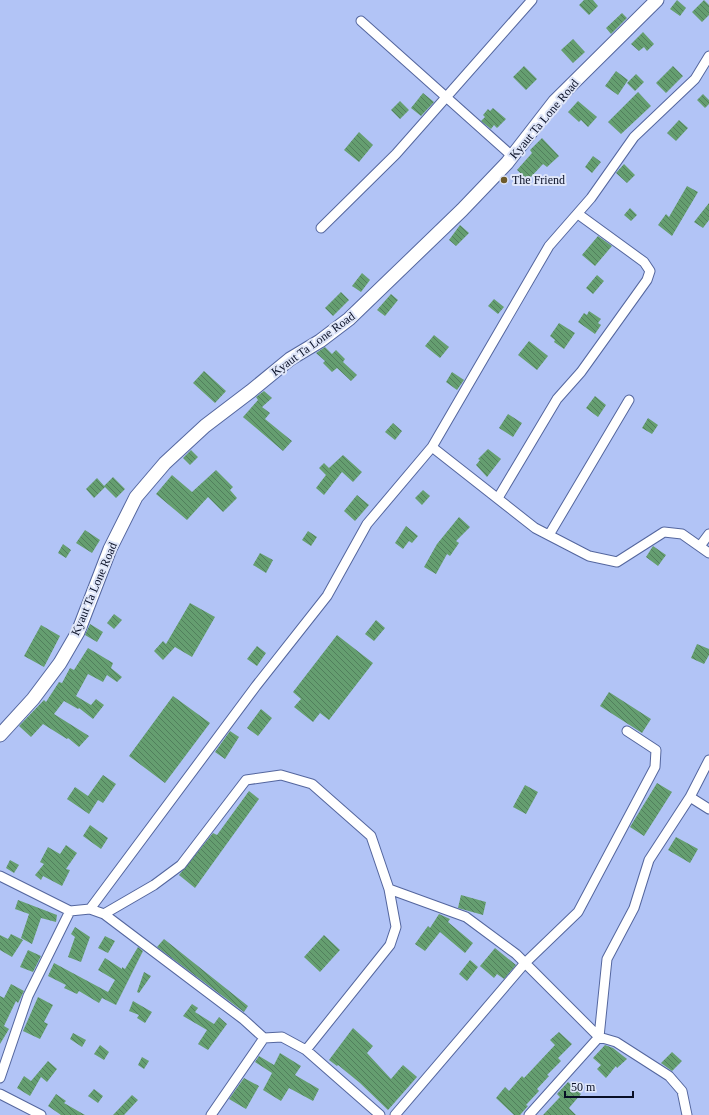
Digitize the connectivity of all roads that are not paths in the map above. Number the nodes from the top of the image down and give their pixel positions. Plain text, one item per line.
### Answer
1 (532, 0) edge
2 (657, 0) edge
3 (361, 21) dead end
4 (709, 56) edge
5 (446, 97) junction
6 (512, 156) junction
7 (578, 214) junction
8 (321, 228) dead end
9 (629, 400) dead end
10 (432, 446) junction
11 (498, 498) junction
12 (709, 534) edge
13 (549, 535) junction
14 (700, 546) junction
15 (709, 553) edge
16 (627, 731) dead end
17 (0, 735) edge
18 (709, 760) edge
19 (690, 797) junction
20 (709, 809) edge
21 (0, 876) edge
22 (389, 889) junction
23 (90, 909) junction
24 (70, 911) junction
25 (104, 914) junction
26 (525, 963) junction
27 (599, 1037) junction
28 (264, 1038) junction
29 (306, 1050) junction
30 (0, 1078) edge
31 (0, 1094) edge
32 (41, 1115) edge
33 (211, 1115) edge
34 (380, 1115) edge
35 (395, 1115) edge
36 (529, 1115) edge
37 (687, 1115) edge

1 - 5 street
2 - 6 main road, Kyaut Ta Lone Road
3 - 5 street
4 - 7 street
5 - 6 street
5 - 8 street
6 - 17 main road, Kyaut Ta Lone Road
7 - 10 street
7 - 11 street
9 - 13 street
10 - 11 street
10 - 23 street
11 - 13 street
12 - 14 street
13 - 14 street
14 - 15 street
16 - 26 street
18 - 19 street
19 - 20 street
19 - 27 street
21 - 24 street
22 - 25 street
22 - 26 street
22 - 29 street
23 - 24 street
23 - 25 street
24 - 30 street
25 - 28 street
26 - 27 street
26 - 35 street
27 - 36 street
27 - 37 street
28 - 29 street
28 - 33 street
29 - 34 street
31 - 32 street

